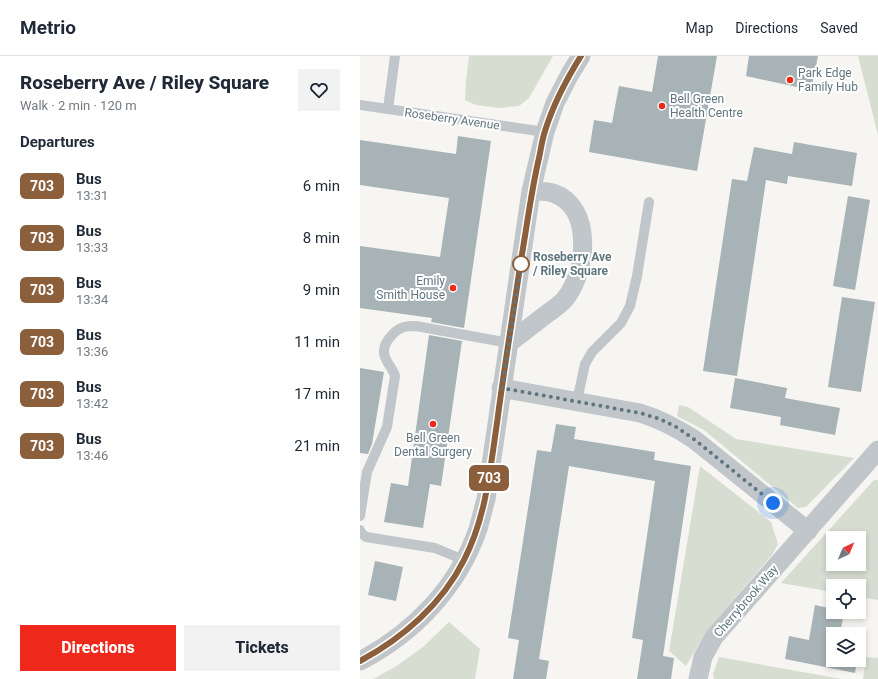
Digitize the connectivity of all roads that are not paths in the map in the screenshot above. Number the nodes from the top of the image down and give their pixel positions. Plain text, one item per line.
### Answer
1 (395, 56) edge
2 (581, 56) edge
3 (360, 105) edge
4 (388, 109) junction
5 (544, 132) junction
6 (532, 191) junction
7 (649, 202) dead end
8 (509, 342) junction
9 (502, 388) junction
10 (577, 401) junction
11 (878, 450) edge
12 (360, 516) edge
13 (360, 530) edge
14 (808, 531) junction
15 (464, 560) junction
16 (360, 661) edge
17 (698, 679) edge

1 - 4 lane
2 - 5 street
3 - 4 lane, Roseberry Avenue
4 - 5 lane, Roseberry Avenue
5 - 6 street
6 - 8 street
6 - 8 street
7 - 10 lane
8 - 9 street
8 - 12 lane
9 - 10 street
9 - 15 street
10 - 14 street
11 - 14 street, Cherrybrook Way
13 - 15 lane
14 - 17 street, Cherrybrook Way
15 - 16 street

